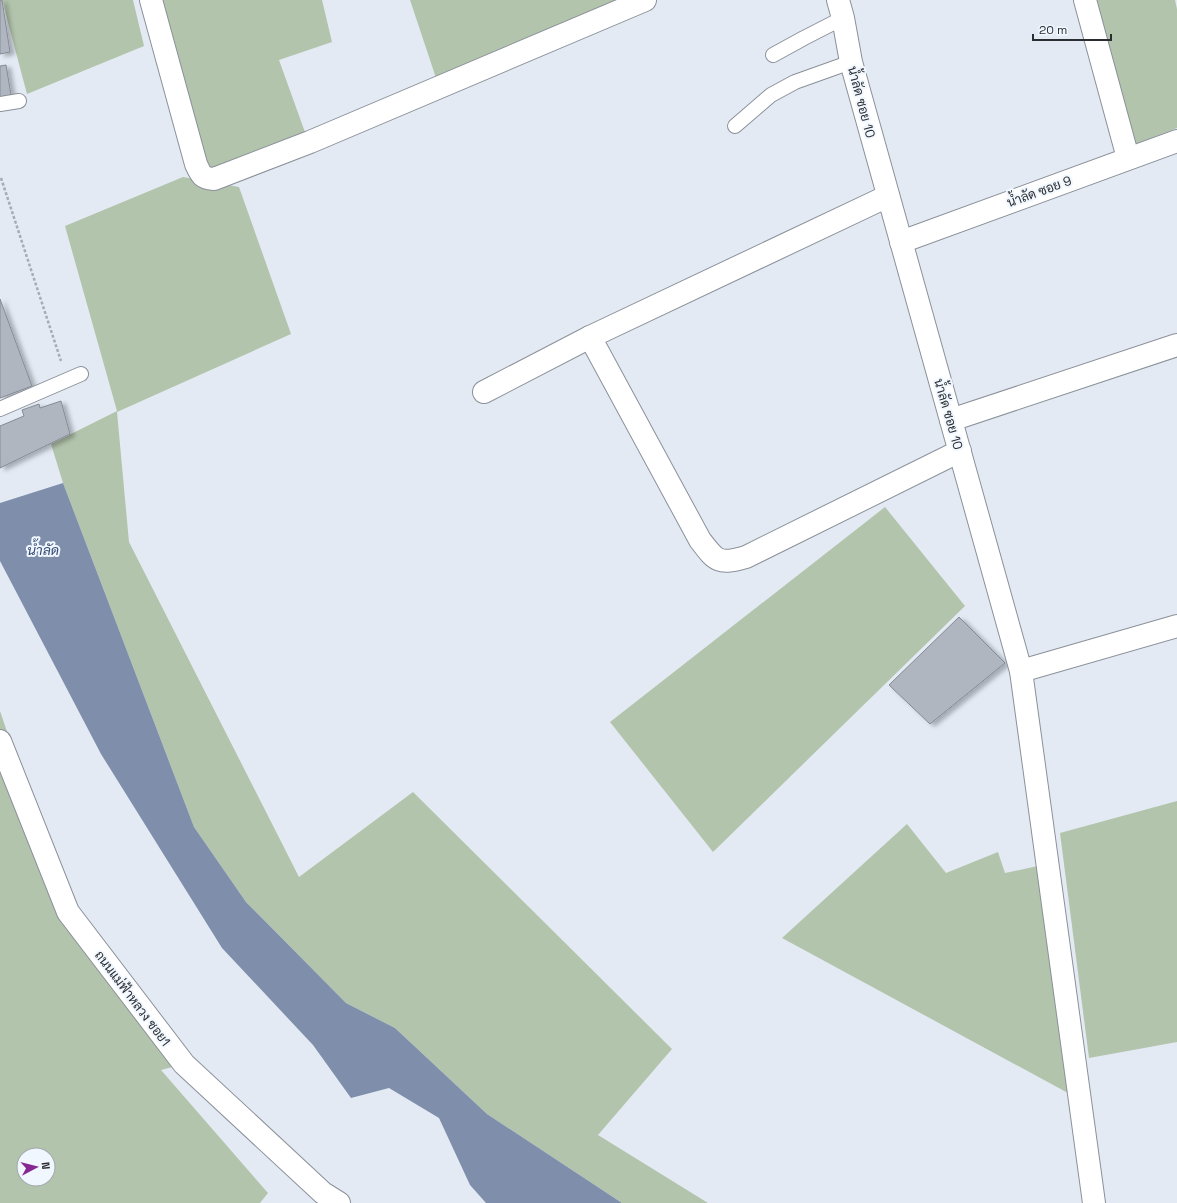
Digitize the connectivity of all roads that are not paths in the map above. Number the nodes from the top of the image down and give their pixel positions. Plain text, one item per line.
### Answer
1 (151, 0) edge
2 (645, 0) edge
3 (1085, 0) edge
4 (840, 9) edge
5 (773, 55) dead end
6 (851, 62) junction
7 (19, 101) dead end
8 (0, 104) edge
9 (735, 126) dead end
10 (1177, 141) edge
11 (1128, 158) junction
12 (888, 196) junction
13 (901, 242) junction
14 (590, 337) junction
15 (1177, 345) edge
16 (81, 374) dead end
17 (484, 392) dead end
18 (0, 409) edge
19 (951, 420) junction
20 (960, 451) junction
21 (1177, 626) edge
22 (1021, 671) junction
23 (0, 740) edge
24 (339, 1203) edge
25 (1094, 1203) edge

1 - 2 street
3 - 11 street
4 - 5 lane
4 - 6 street, น้ำลัด ซอย 10
6 - 9 lane
6 - 12 street, น้ำลัด ซอย 10
7 - 8 lane
10 - 11 street, น้ำลัด ซอย 9
11 - 13 street, น้ำลัด ซอย 9
12 - 13 street, น้ำลัด ซอย 10
12 - 14 street
13 - 19 street, น้ำลัด ซอย 10
14 - 17 street
14 - 20 street
15 - 19 street
16 - 18 lane
19 - 20 street, น้ำลัด ซอย 10
20 - 22 street, น้ำลัด ซอย 10
21 - 22 street
22 - 25 street, น้ำลัด ซอย 10
23 - 24 street, ถนนแม่ฟ้าหลวง ซอย1

